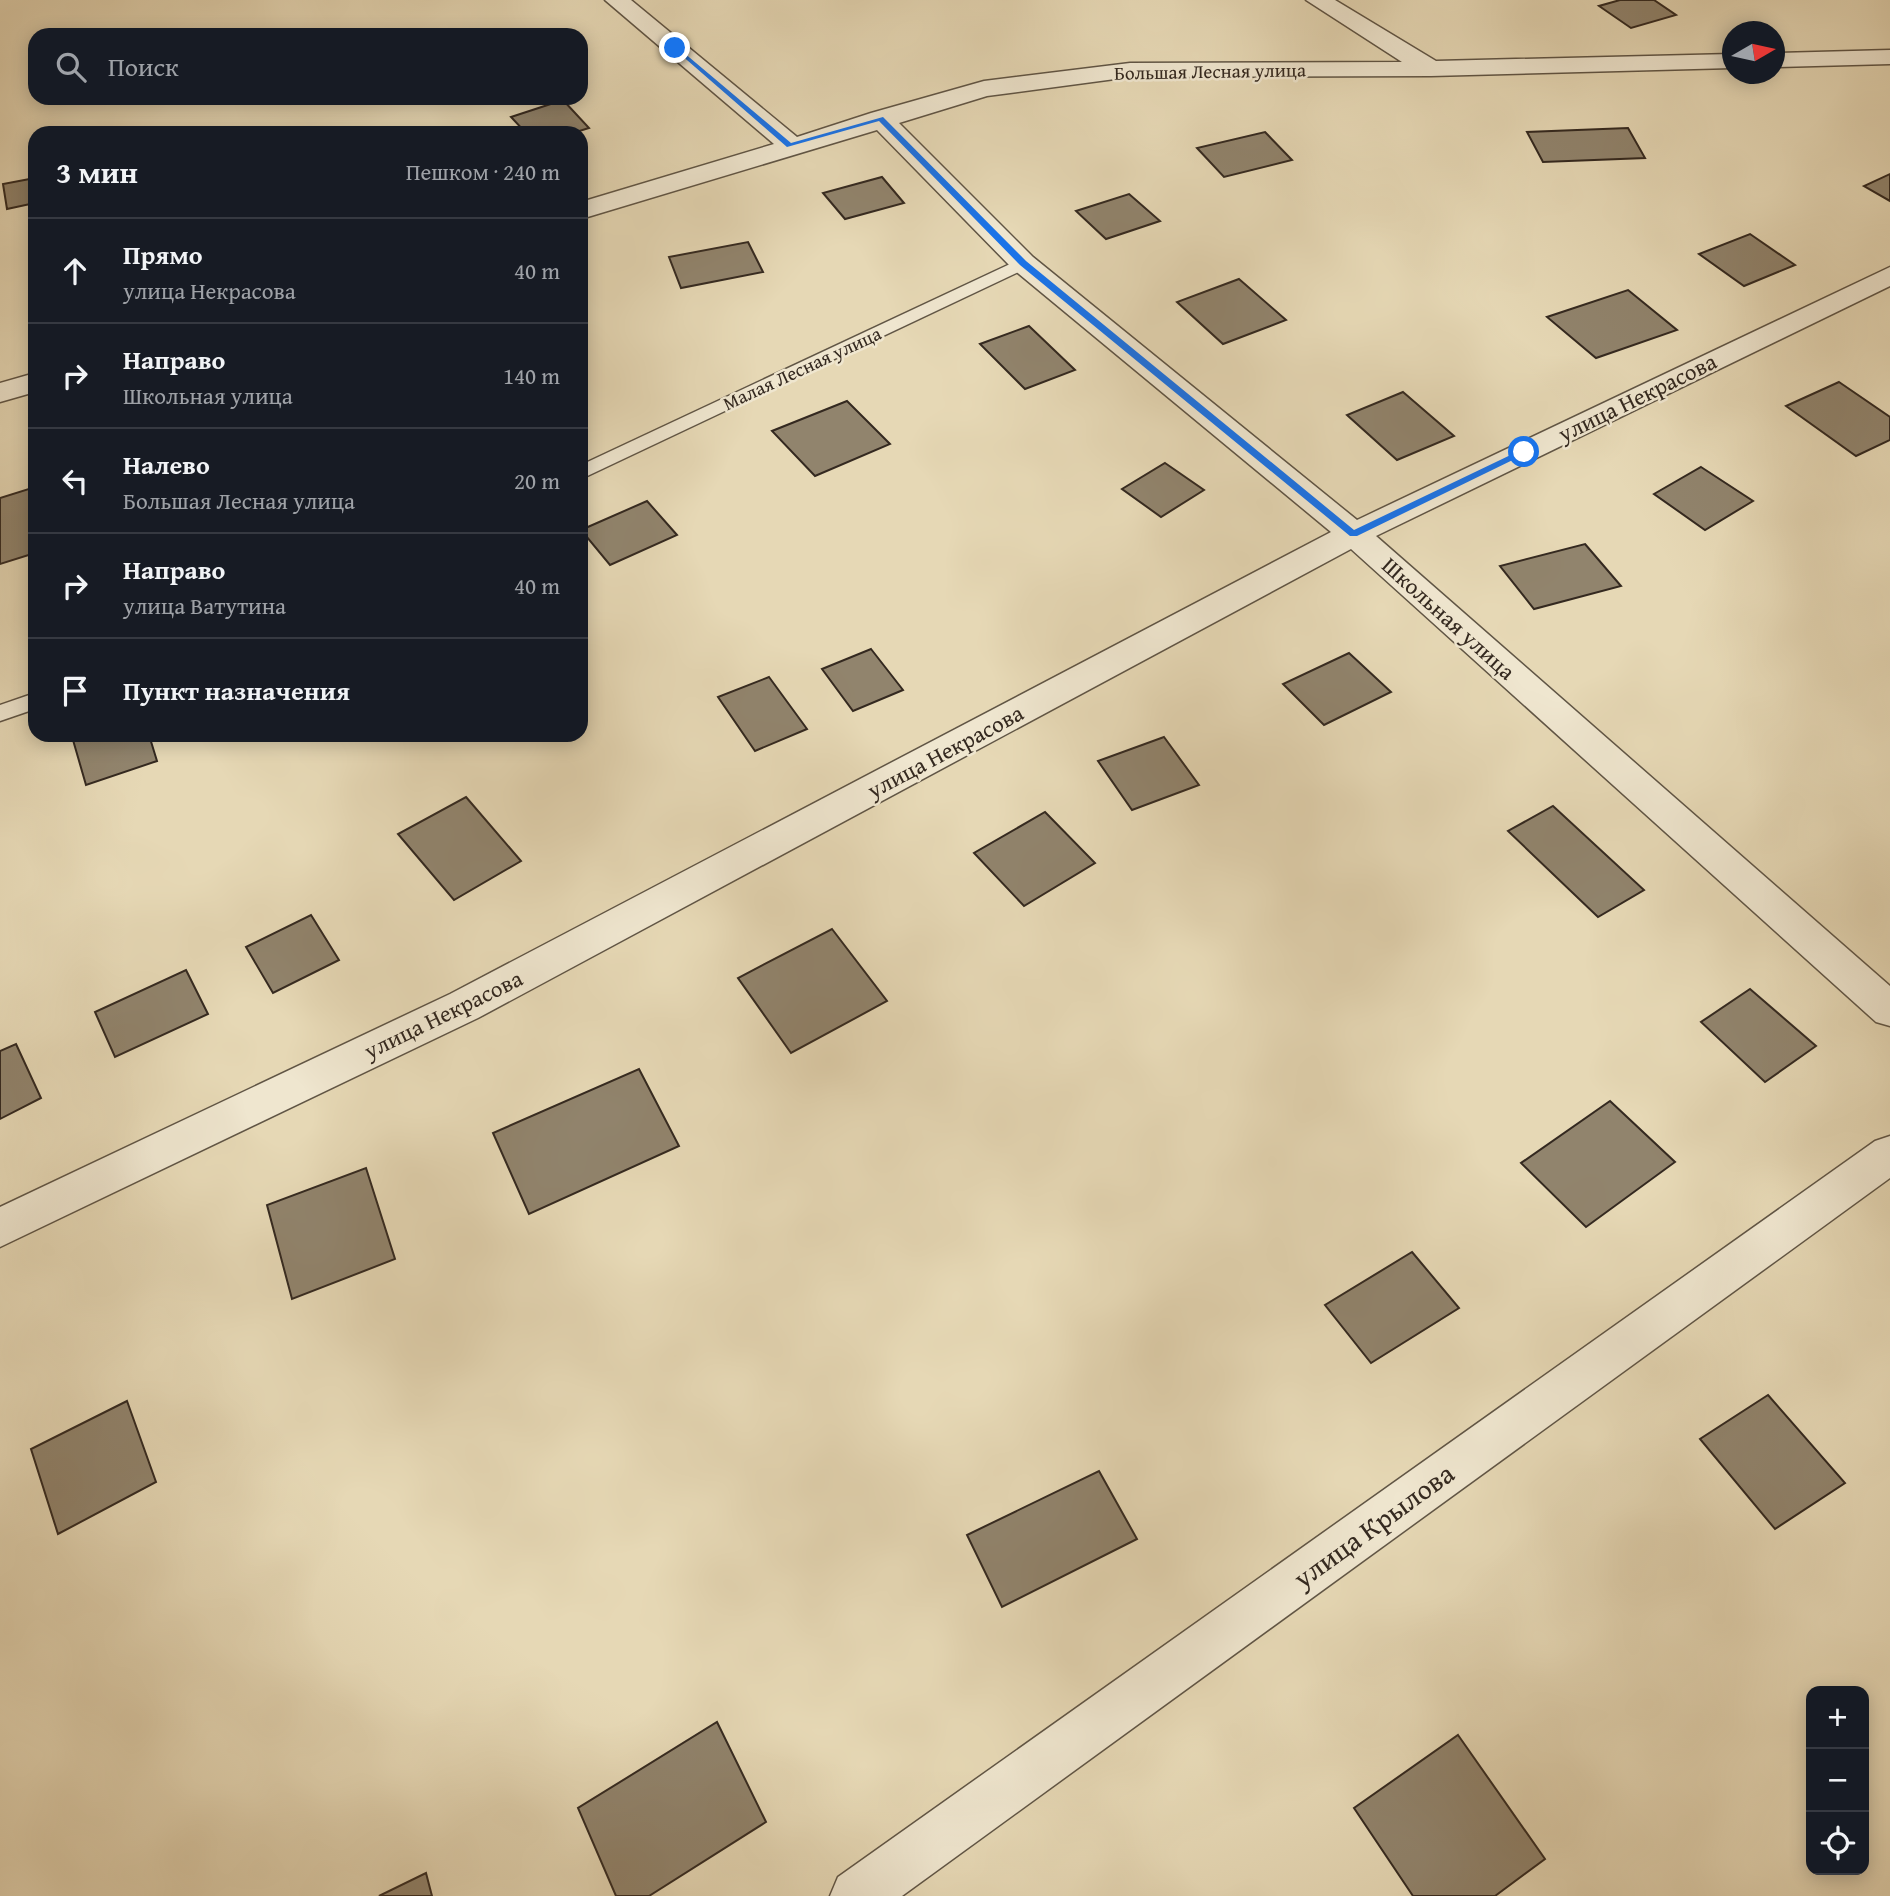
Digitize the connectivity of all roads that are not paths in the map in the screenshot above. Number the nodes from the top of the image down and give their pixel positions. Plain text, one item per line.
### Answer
1 (617, 0) edge
2 (1318, 0) edge
3 (1890, 57) edge
4 (1785, 60) edge
5 (1722, 61) edge
6 (1431, 68) junction
7 (880, 118) junction
8 (790, 145) junction
9 (588, 209) edge
10 (1023, 263) junction
11 (1890, 275) edge
12 (28, 384) edge
13 (0, 393) edge
14 (588, 470) edge
15 (1354, 534) junction
16 (28, 703) edge
17 (0, 713) edge
18 (1890, 1010) edge
19 (1890, 1154) edge
20 (0, 1228) edge
21 (857, 1896) edge

1 - 8 street
2 - 6 street
3 - 4 street
5 - 6 street, Большая Лесная улица
6 - 7 street, Большая Лесная улица
7 - 8 street, Большая Лесная улица
7 - 10 street, Школьная улица
8 - 9 street, Большая Лесная улица
10 - 14 lane, Малая Лесная улица
10 - 15 street, Школьная улица
11 - 15 street, улица Некрасова
12 - 13 street
15 - 18 street, Школьная улица
15 - 20 street, улица Некрасова
16 - 17 lane
19 - 21 street, улица Крылова

